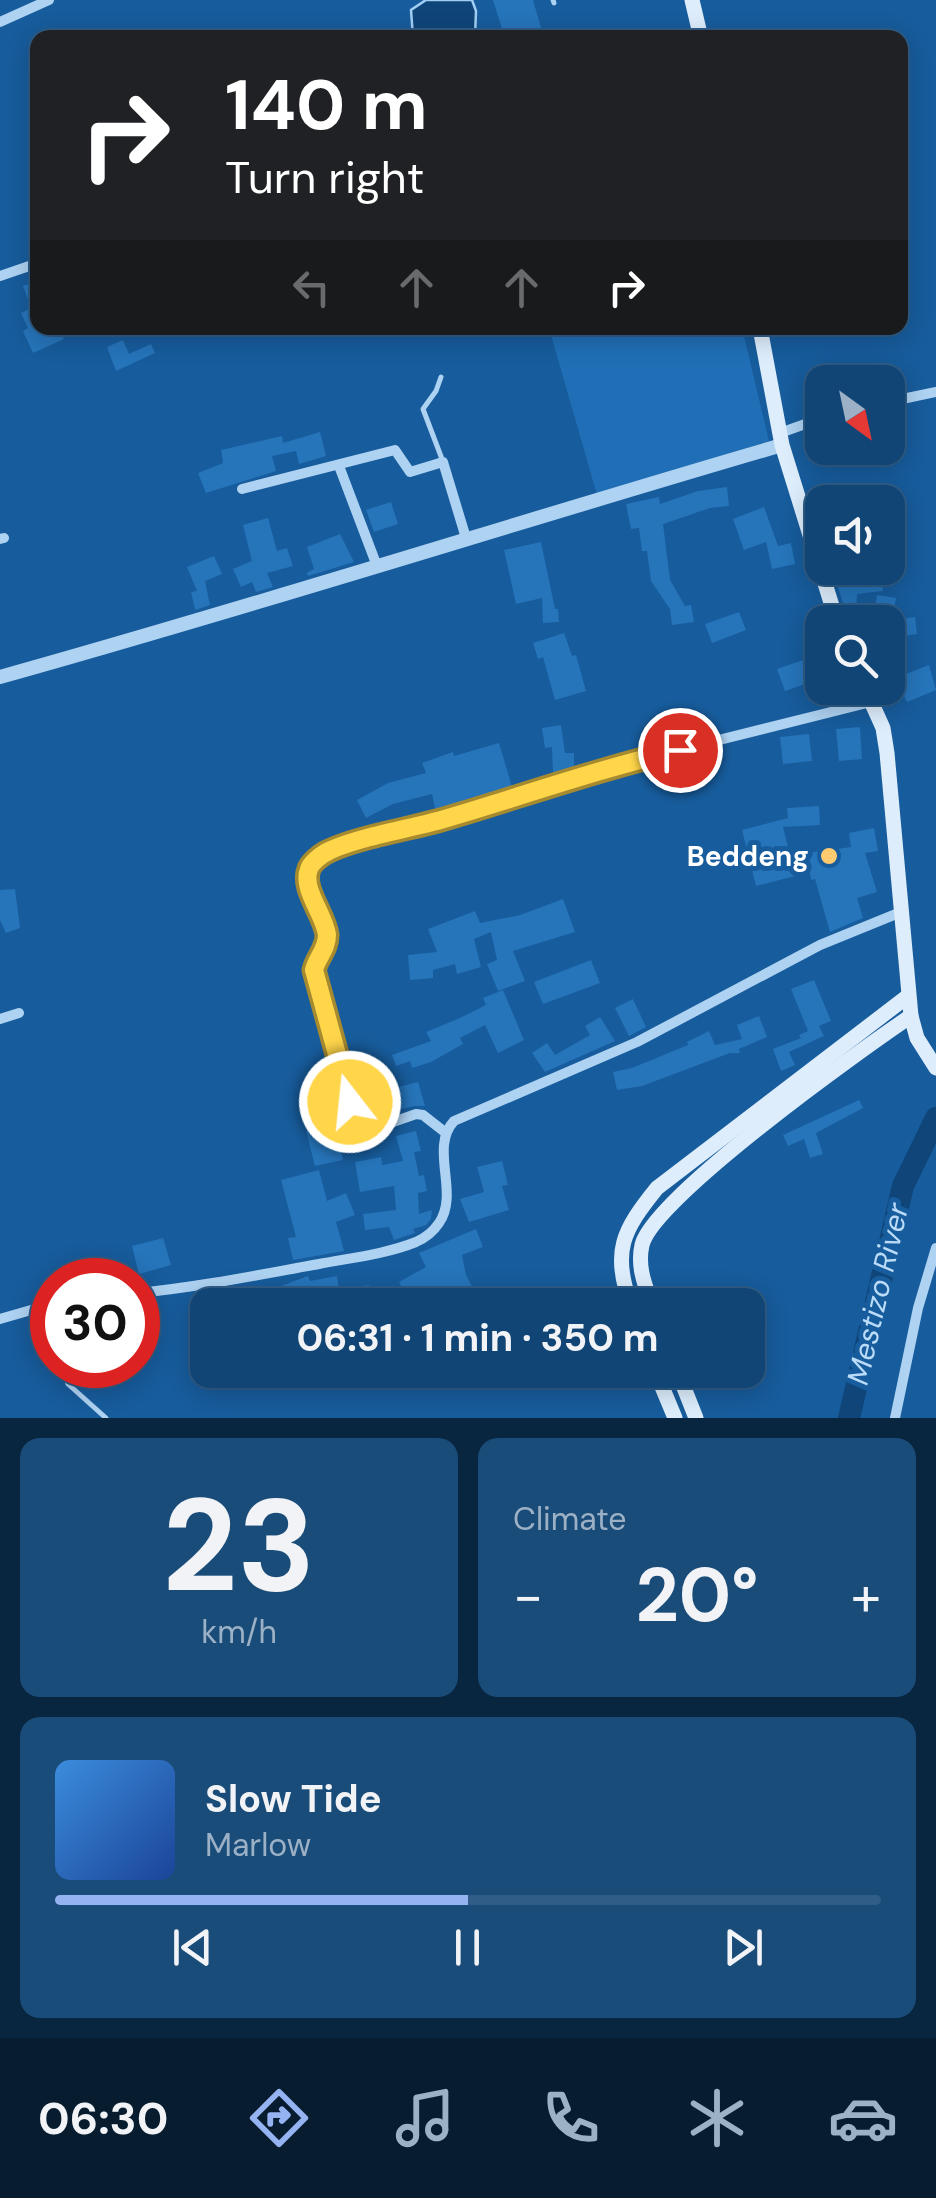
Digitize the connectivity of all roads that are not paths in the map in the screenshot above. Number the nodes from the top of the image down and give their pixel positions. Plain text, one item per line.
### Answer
1 (49, 0) edge
2 (692, 0) edge
3 (0, 22) edge
4 (699, 30) edge
5 (30, 266) edge
6 (0, 276) edge
7 (761, 335) edge
8 (441, 377) dead end
9 (936, 392) edge
10 (905, 398) edge
11 (805, 427) edge
12 (781, 439) junction
13 (443, 462) junction
14 (339, 466) junction
15 (242, 489) dead end
16 (466, 538) junction
17 (377, 566) junction
18 (832, 605) edge
19 (0, 677) edge
20 (832, 705) edge
21 (873, 705) edge
22 (900, 912) junction
23 (907, 978) junction
24 (908, 996) junction
25 (19, 1013) dead end
26 (911, 1016) junction
27 (0, 1018) edge
28 (872, 1023) junction
29 (875, 1040) junction
30 (919, 1041) junction
31 (936, 1068) edge
32 (446, 1133) junction
33 (936, 1248) edge
34 (625, 1288) edge
35 (646, 1288) edge
36 (160, 1291) edge
37 (30, 1310) edge
38 (0, 1319) edge
39 (72, 1388) edge
40 (662, 1388) edge
41 (684, 1388) edge
42 (106, 1418) edge
43 (674, 1418) edge
44 (696, 1418) edge
45 (896, 1418) edge

1 - 3 street
2 - 4 main road
5 - 6 street
7 - 12 main road
8 - 13 lane
9 - 10 street
11 - 12 street
12 - 16 street
12 - 18 main road
13 - 14 street
13 - 16 street
14 - 15 street
14 - 17 street
16 - 17 street
17 - 19 street
20 - 32 street
21 - 22 main road
22 - 23 main road
22 - 32 street
23 - 24 main road
23 - 28 main road
24 - 26 main road
24 - 28 main road
25 - 27 street
26 - 29 main road
26 - 30 main road
28 - 34 main road
29 - 30 main road
29 - 35 main road
30 - 31 main road
32 - 36 street
33 - 45 street
37 - 38 street
39 - 42 lane
40 - 43 main road
41 - 44 main road

